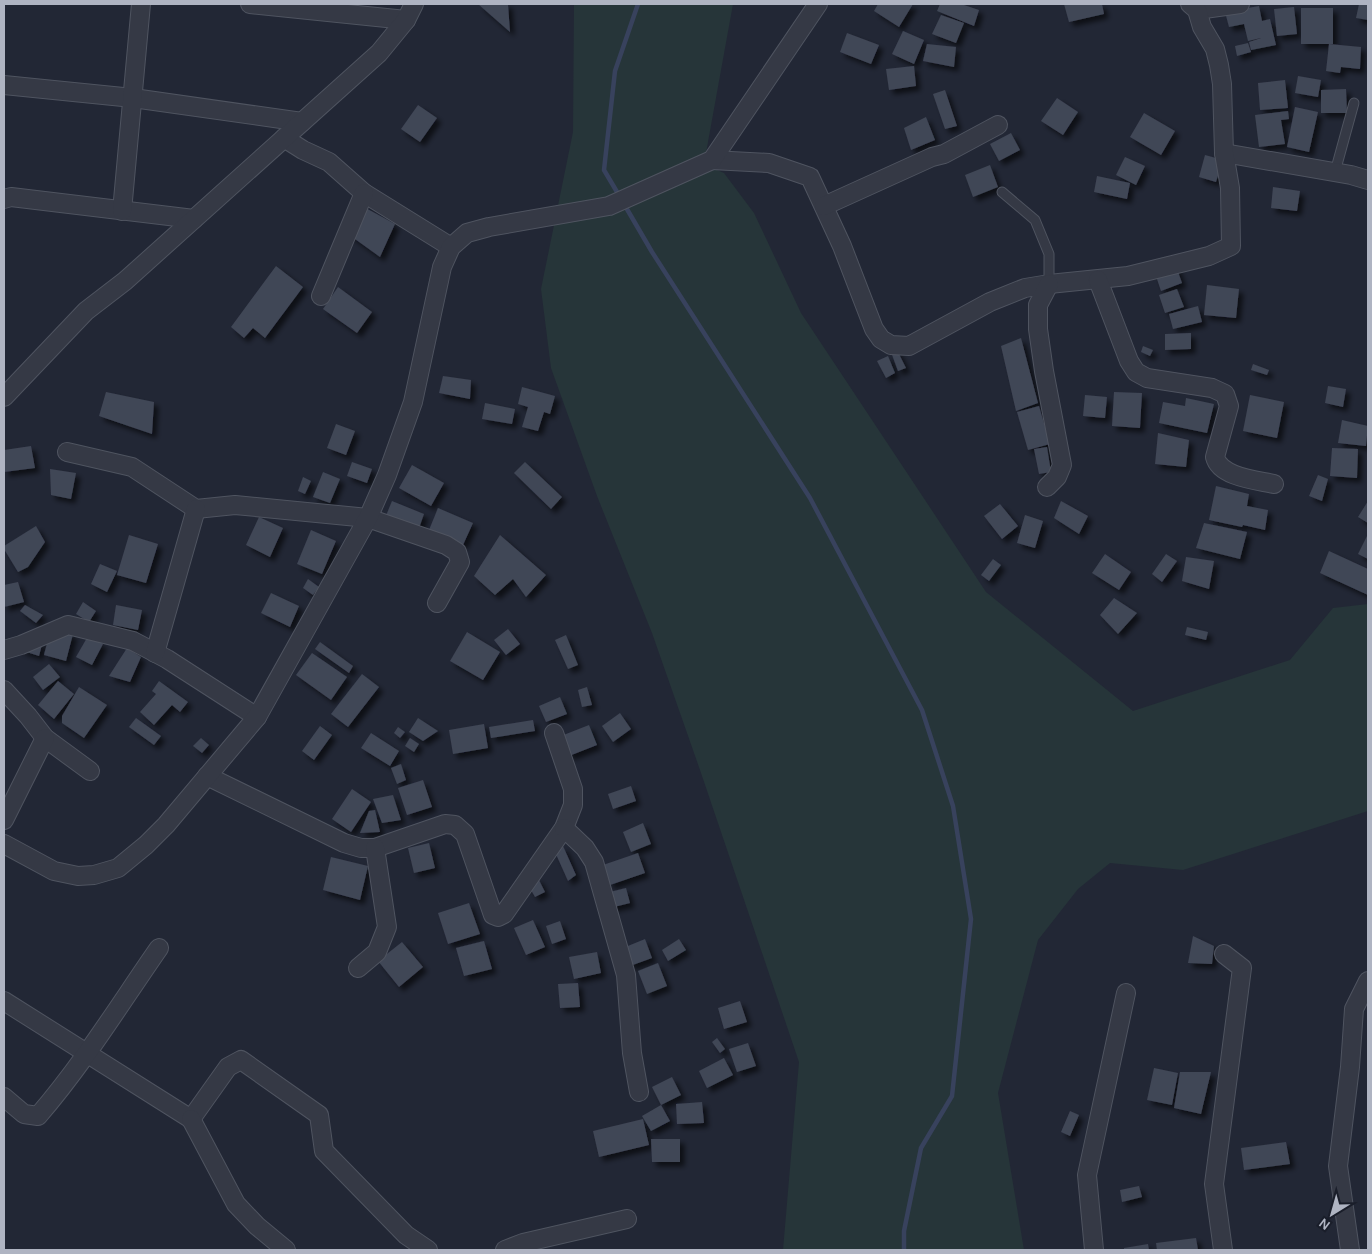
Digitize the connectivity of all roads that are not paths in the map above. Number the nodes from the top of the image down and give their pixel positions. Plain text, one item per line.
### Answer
1 (142, 4) edge
2 (250, 4) edge
3 (414, 4) edge
4 (1240, 4) edge
5 (1193, 7) edge
6 (814, 8) edge
7 (406, 20) junction
8 (4, 85) edge
9 (133, 98) junction
10 (1354, 103) dead end
11 (302, 122) junction
12 (998, 125) dead end
13 (284, 138) junction
14 (1224, 153) junction
15 (712, 160) junction
16 (1336, 172) junction
17 (1368, 180) edge
18 (1002, 192) dead end
19 (364, 193) junction
20 (4, 199) edge
21 (824, 206) junction
22 (122, 211) junction
23 (194, 219) junction
24 (451, 247) junction
25 (1098, 280) junction
26 (1049, 284) junction
27 (321, 296) dead end
28 (4, 397) edge
29 (67, 452) dead end
30 (1274, 484) dead end
31 (1047, 487) dead end
32 (196, 509) junction
33 (368, 518) junction
34 (436, 602) dead end
35 (4, 650) edge
36 (155, 653) junction
37 (4, 690) edge
38 (257, 717) junction
39 (554, 733) dead end
40 (45, 738) junction
41 (90, 771) dead end
42 (207, 776) junction
43 (4, 820) edge
44 (564, 828) junction
45 (4, 844) edge
46 (375, 848) junction
47 (160, 948) dead end
48 (1224, 954) dead end
49 (358, 968) dead end
50 (1368, 981) edge
51 (1126, 993) dead end
52 (4, 1001) edge
53 (85, 1053) junction
54 (639, 1092) dead end
55 (4, 1098) edge
56 (191, 1119) junction
57 (627, 1219) dead end
58 (286, 1250) edge
59 (428, 1250) edge
60 (505, 1250) edge
61 (1094, 1250) edge
62 (1223, 1250) edge
63 (1350, 1250) edge

1 - 9 street
2 - 7 street
3 - 7 street
4 - 5 street
5 - 14 street
6 - 15 street
7 - 11 street
8 - 9 street
9 - 11 street
9 - 22 street
10 - 16 lane
11 - 13 street
12 - 21 street
13 - 19 street
13 - 23 street
14 - 16 street
14 - 25 street
15 - 21 street
15 - 24 street
16 - 17 street
18 - 26 lane
19 - 24 street
19 - 27 street
20 - 22 street
21 - 26 street
22 - 23 street
23 - 28 street
24 - 33 street
25 - 26 street
25 - 30 street
26 - 31 street
29 - 32 street
32 - 33 street
32 - 36 street
33 - 34 street
33 - 38 street
35 - 36 street
36 - 38 street
37 - 40 street
38 - 42 street
39 - 44 street
40 - 41 street
40 - 43 street
42 - 45 street
42 - 46 street
44 - 46 street
44 - 54 street
46 - 49 street
47 - 53 street
48 - 62 street
50 - 63 street
51 - 61 street
52 - 53 street
53 - 55 street
53 - 56 street
56 - 58 street
56 - 59 street
57 - 60 street

